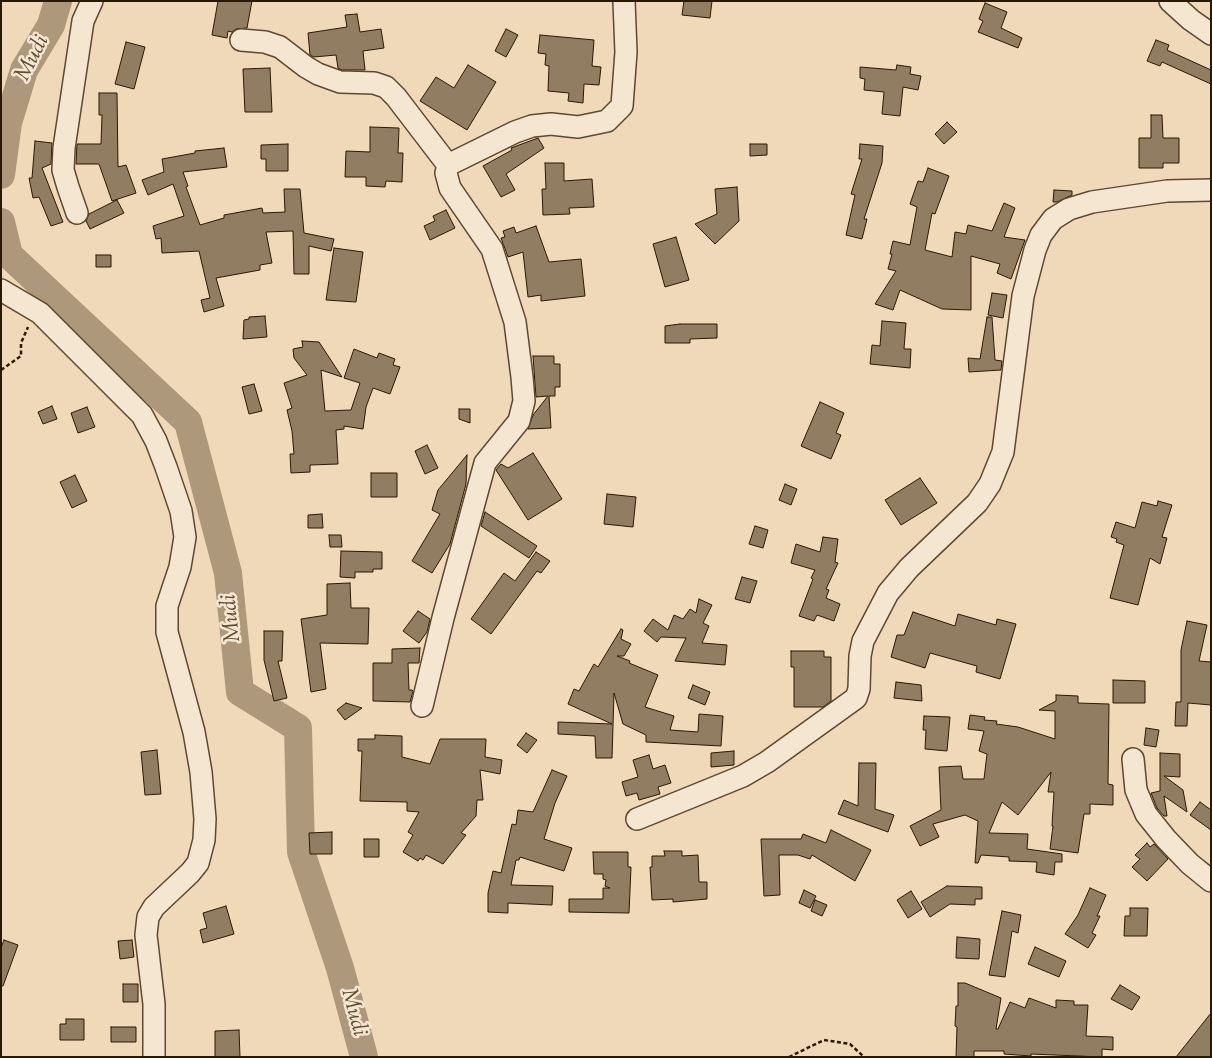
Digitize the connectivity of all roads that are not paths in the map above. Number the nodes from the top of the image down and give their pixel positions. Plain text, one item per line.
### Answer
1 (92, 1) edge
2 (624, 1) edge
3 (1170, 1) edge
4 (1211, 34) edge
5 (241, 40) dead end
6 (448, 165) junction
7 (1211, 190) edge
8 (78, 213) dead end
9 (1, 290) edge
10 (422, 706) dead end
11 (1133, 759) dead end
12 (637, 819) dead end
13 (1211, 881) edge
14 (154, 1057) edge

1 - 8 street
2 - 6 street
3 - 4 street
5 - 6 street
6 - 10 street
7 - 12 street
9 - 14 street
11 - 13 street

